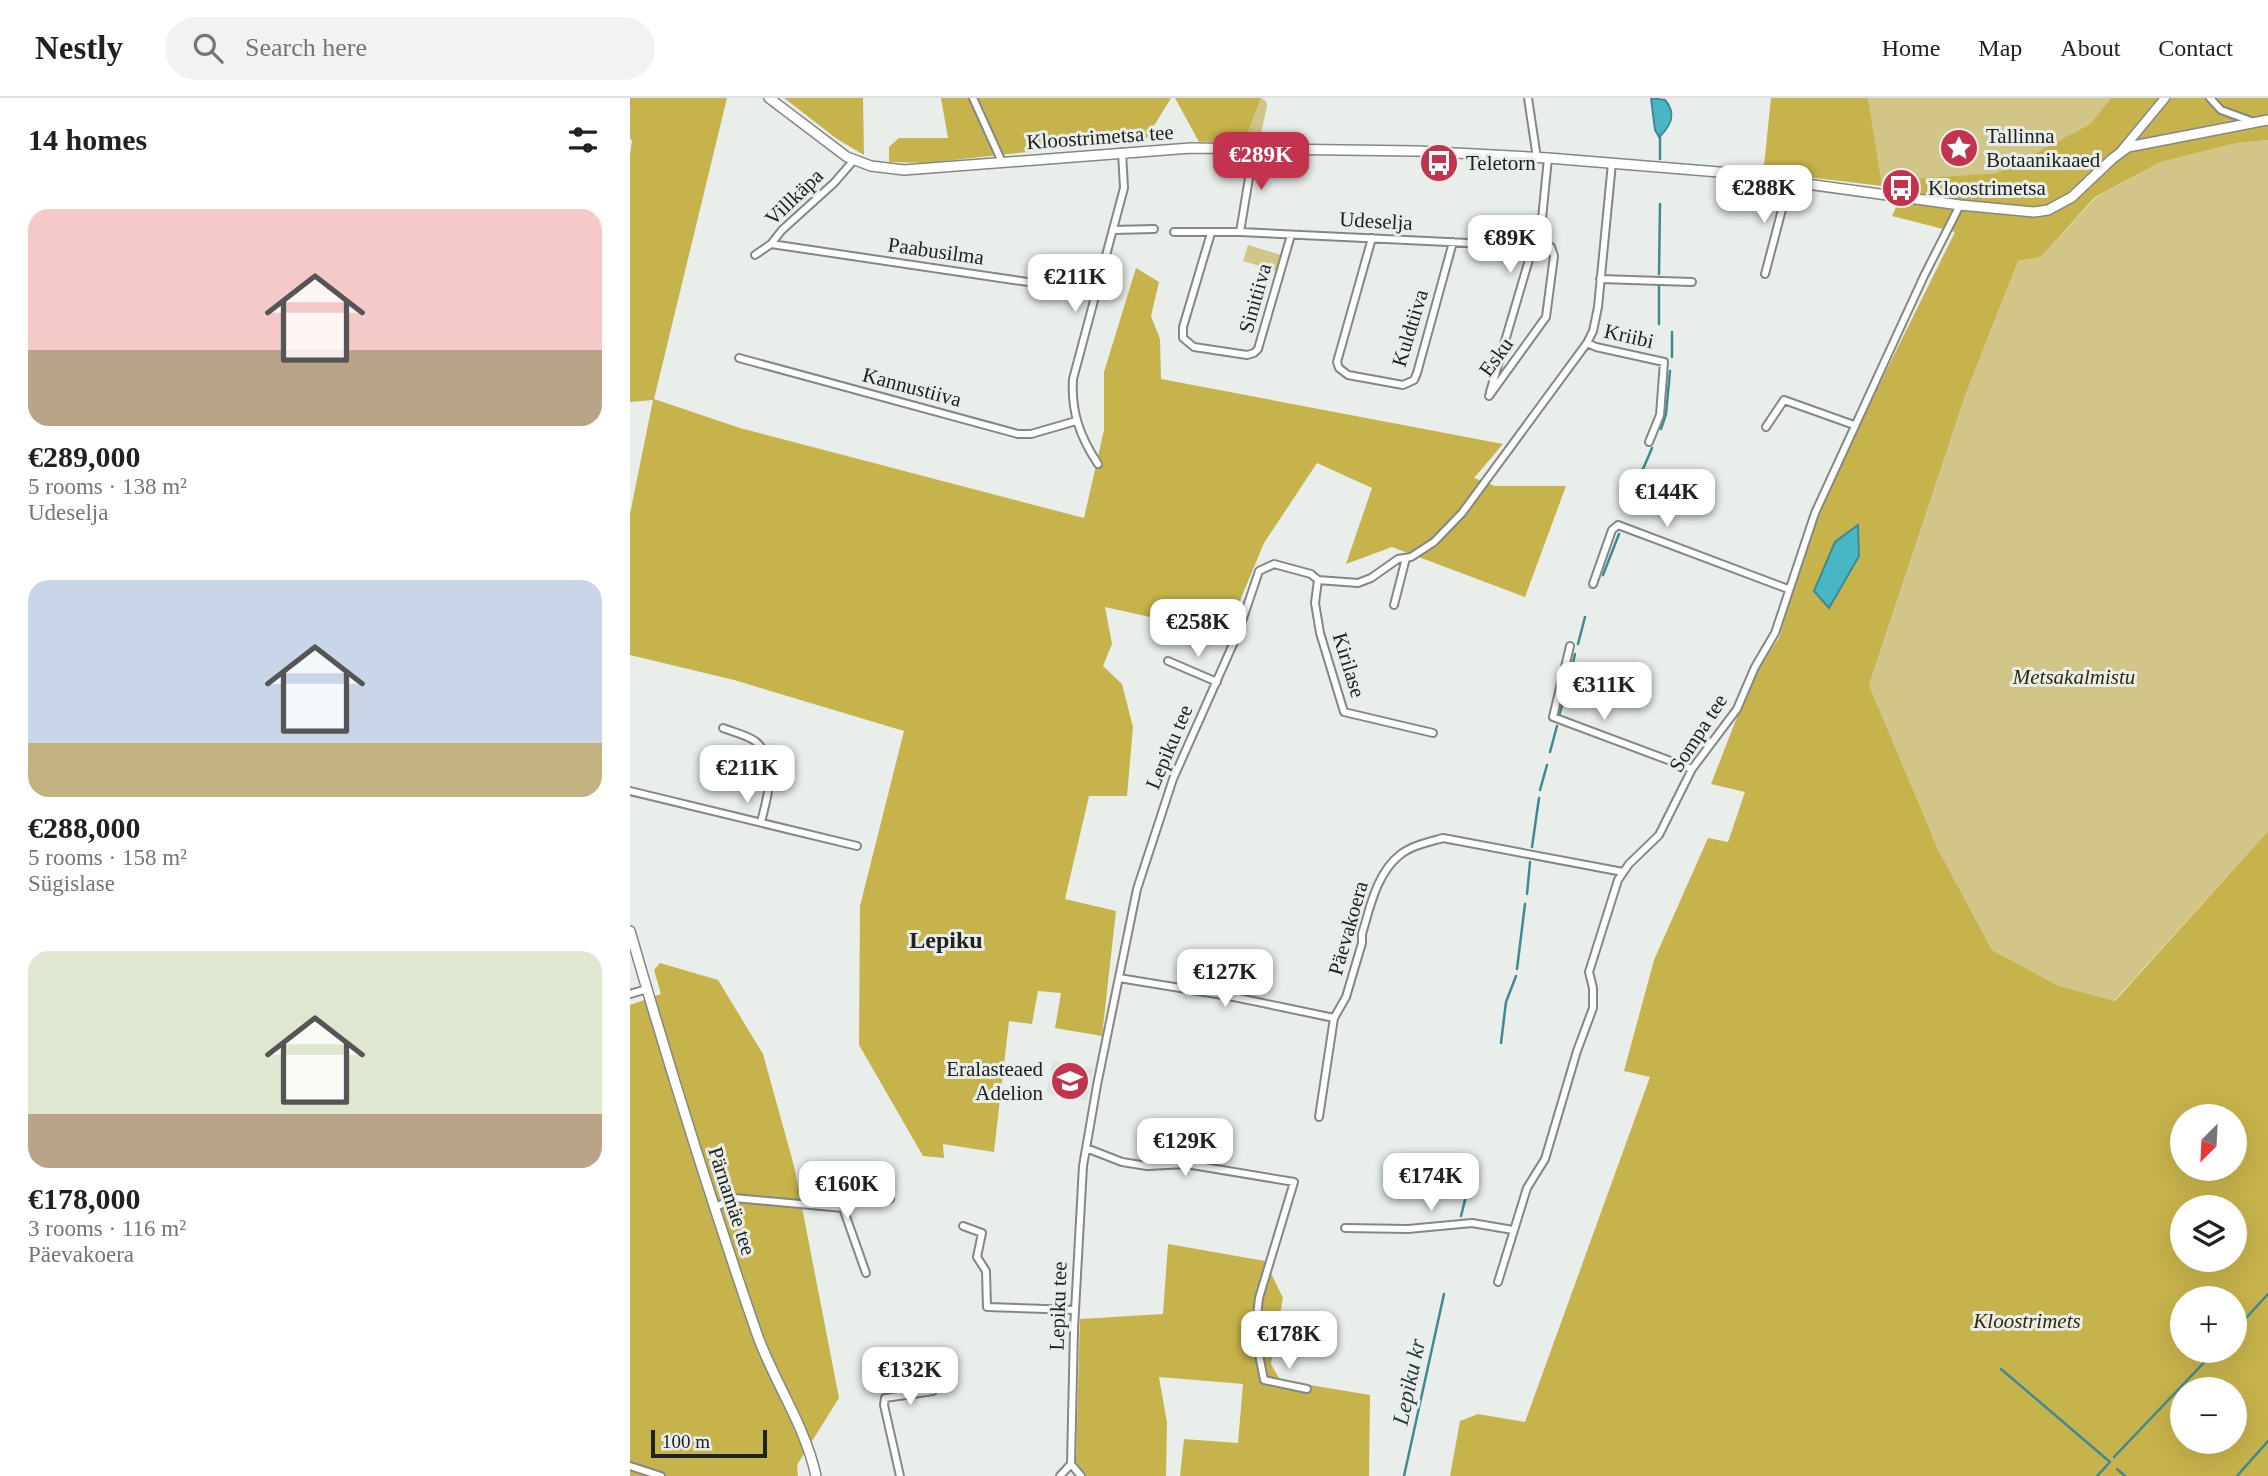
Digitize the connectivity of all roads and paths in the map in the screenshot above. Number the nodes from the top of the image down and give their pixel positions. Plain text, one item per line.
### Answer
1 (769, 98) edge
2 (973, 98) edge
3 (1528, 98) edge
4 (2165, 98) edge
5 (2210, 98) edge
6 (2268, 120) edge
7 (2256, 122) junction
8 (1255, 147) junction
9 (2122, 150) junction
10 (1122, 152) junction
11 (1537, 158) junction
12 (1548, 158) junction
13 (854, 160) junction
14 (1002, 162) junction
15 (1612, 163) junction
16 (1788, 183) junction
17 (1960, 205) junction
18 (1154, 229) dead end
19 (1113, 230) junction
20 (1174, 232) dead end
21 (1240, 232) junction
22 (1211, 233) junction
23 (1291, 234) junction
24 (1372, 238) junction
25 (1454, 242) junction
26 (771, 244) junction
27 (1534, 246) junction
28 (755, 255) dead end
29 (1765, 274) dead end
30 (1600, 279) junction
31 (1692, 282) dead end
32 (1095, 292) junction
33 (1587, 343) junction
34 (739, 358) dead end
35 (1076, 421) junction
36 (1854, 425) junction
37 (1766, 427) dead end
38 (1649, 442) dead end
39 (1098, 464) dead end
40 (1406, 558) junction
41 (1318, 580) junction
42 (1593, 584) dead end
43 (1788, 589) junction
44 (1394, 605) dead end
45 (1570, 646) dead end
46 (1168, 661) dead end
47 (1217, 682) junction
48 (723, 727) dead end
49 (1433, 733) dead end
50 (1692, 769) junction
51 (630, 792) edge
52 (761, 822) junction
53 (858, 846) dead end
54 (1623, 872) junction
55 (630, 931) edge
56 (1119, 978) junction
57 (647, 989) junction
58 (630, 994) edge
59 (1334, 1018) junction
60 (1319, 1117) dead end
61 (1086, 1148) junction
62 (838, 1186) dead end
63 (890, 1199) dead end
64 (716, 1207) junction
65 (843, 1208) junction
66 (963, 1226) dead end
67 (1345, 1228) dead end
68 (1513, 1230) junction
69 (866, 1273) dead end
70 (1498, 1282) dead end
71 (1075, 1310) junction
72 (929, 1360) dead end
73 (1307, 1389) dead end
74 (1071, 1464) junction
75 (630, 1466) edge
76 (661, 1476) edge
77 (816, 1476) edge
78 (900, 1476) edge
79 (1060, 1476) edge
80 (1081, 1476) edge

1 - 13 main road, Kloostrimetsa tee
2 - 14 street
3 - 11 street
4 - 9 street
5 - 7 street
6 - 7 main road, Kloostrimetsa tee
7 - 9 main road, Kloostrimetsa tee
8 - 10 main road, Kloostrimetsa tee
8 - 11 main road, Kloostrimetsa tee
8 - 21 street
9 - 17 main road, Kloostrimetsa tee
10 - 14 main road, Kloostrimetsa tee
10 - 19 street
11 - 12 main road, Kloostrimetsa tee
12 - 15 main road, Kloostrimetsa tee
12 - 27 street, Esku
13 - 14 main road, Kloostrimetsa tee
13 - 26 street, Villkäpa
15 - 16 main road, Kloostrimetsa tee
15 - 30 street, Lepiku tee
16 - 17 main road, Kloostrimetsa tee
16 - 29 street
17 - 36 street, Sompa tee
18 - 19 street
19 - 32 street
20 - 22 street, Udeselja
21 - 22 street, Udeselja
21 - 23 street, Udeselja
22 - 23 street, Sinitiiva
23 - 24 street, Udeselja
24 - 25 street, Udeselja
24 - 25 street, Kuldtiiva
25 - 27 street, Udeselja
26 - 28 street, Villkäpa
26 - 32 street, Paabusilma
27 - 27 street, Esku
30 - 31 street
30 - 33 street, Lepiku tee
32 - 35 street
33 - 38 street, Kriibi
33 - 40 street, Lepiku tee
34 - 35 street, Kannustiiva
35 - 39 street
36 - 37 street
36 - 43 street, Sompa tee
40 - 41 street, Lepiku tee
40 - 44 street
41 - 47 street, Lepiku tee
41 - 49 street, Kirilase
42 - 43 street
43 - 50 street, Sompa tee
45 - 50 street
46 - 47 street
47 - 56 street, Lepiku tee
48 - 52 street
50 - 54 street, Sompa tee
51 - 52 street
52 - 53 street
54 - 59 street, Päevakoera
54 - 68 street, Sompa tee
55 - 57 main road, Pärnamäe tee
56 - 59 street
56 - 61 street, Lepiku tee
57 - 58 street
57 - 64 main road, Pärnamäe tee
59 - 60 street, Päevakoera
61 - 71 street, Lepiku tee
61 - 73 street
62 - 65 street
63 - 65 street
64 - 65 street
64 - 77 main road, Pärnamäe tee
65 - 69 street
66 - 71 street
67 - 68 street
68 - 70 street, Sompa tee
71 - 74 street, Lepiku tee
72 - 78 street
74 - 79 street
74 - 80 street
75 - 76 street

